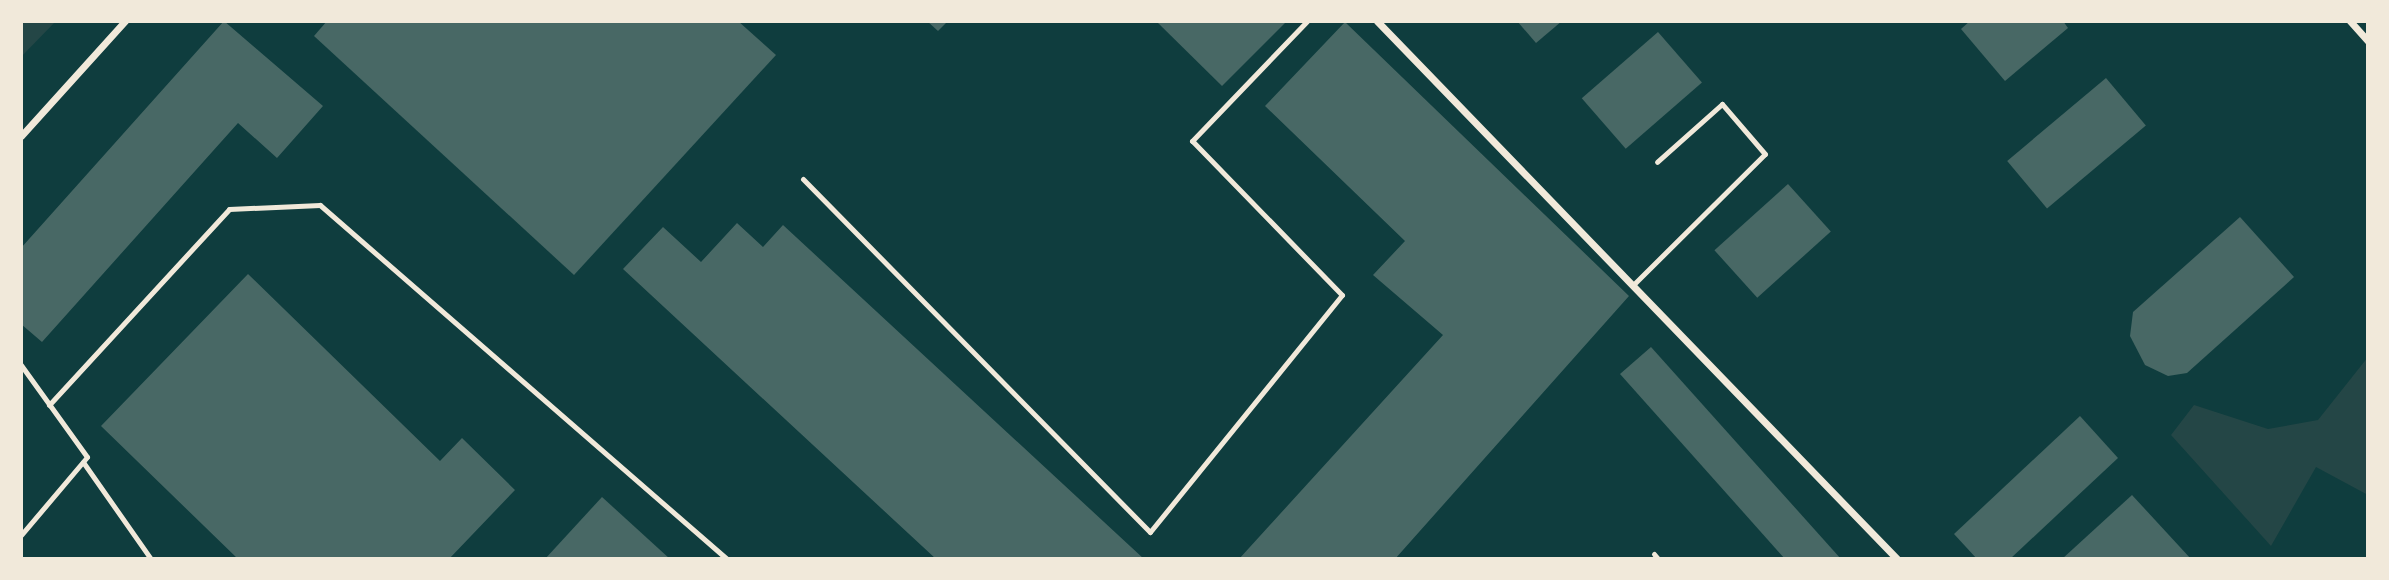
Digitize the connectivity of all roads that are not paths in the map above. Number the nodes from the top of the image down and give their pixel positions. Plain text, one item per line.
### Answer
1 (125, 21) edge
2 (1307, 21) edge
3 (1378, 21) edge
4 (2350, 21) edge
5 (2368, 41) edge
6 (21, 136) edge
7 (1657, 162) dead end
8 (803, 178) dead end
9 (1635, 283) junction
10 (21, 365) edge
11 (49, 405) junction
12 (83, 462) junction
13 (21, 535) edge
14 (151, 559) edge
15 (727, 559) edge
16 (1897, 559) edge

1 - 6 street
2 - 8 lane
3 - 9 street
4 - 5 street
7 - 9 lane
9 - 16 street
10 - 11 lane
11 - 12 lane
11 - 15 lane
12 - 13 lane
12 - 14 lane

